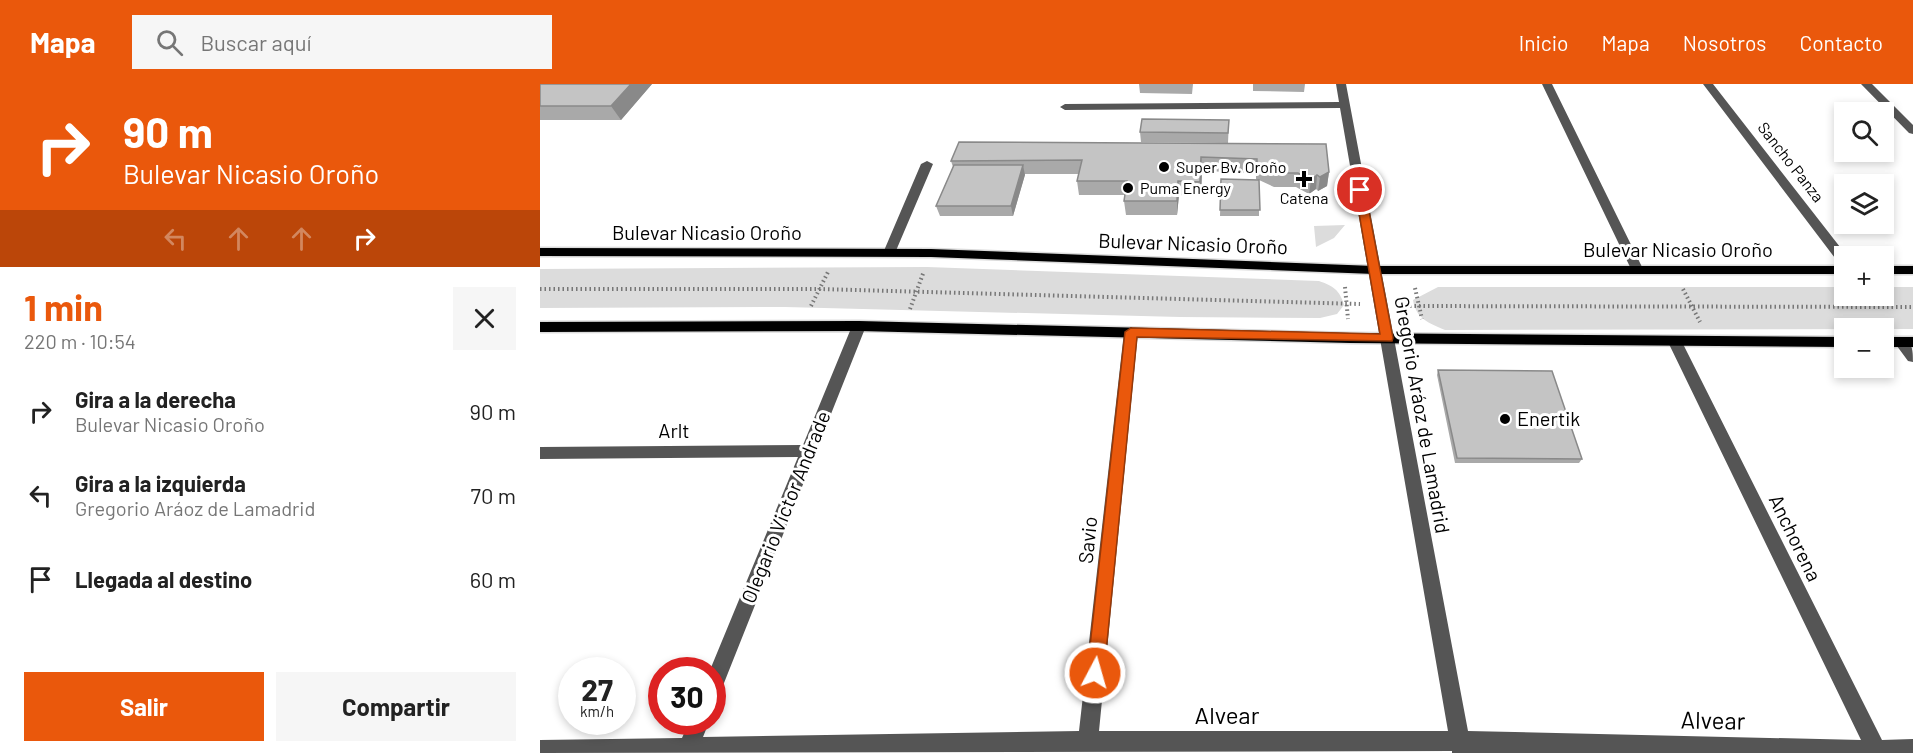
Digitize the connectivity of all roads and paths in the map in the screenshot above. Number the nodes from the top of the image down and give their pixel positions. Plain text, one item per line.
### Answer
1 (1341, 84) edge
2 (1547, 84) edge
3 (1708, 84) edge
4 (1866, 84) edge
5 (1345, 105) junction
6 (1065, 108) dead end
7 (1913, 131) edge
8 (927, 164) dead end
9 (1834, 249) edge
10 (540, 252) edge
11 (837, 253) junction
12 (889, 253) junction
13 (931, 253) junction
14 (1343, 269) junction
15 (1637, 269) junction
16 (1673, 269) junction
17 (1374, 270) junction
18 (1412, 270) junction
19 (1834, 270) edge
20 (1894, 270) edge
21 (1913, 270) edge
22 (540, 289) edge
23 (820, 289) junction
24 (916, 291) junction
25 (1346, 303) junction
26 (1419, 307) junction
27 (1692, 307) junction
28 (1913, 307) edge
29 (802, 326) junction
30 (859, 326) junction
31 (540, 327) edge
32 (903, 327) junction
33 (1131, 332) junction
34 (1350, 338) junction
35 (1387, 338) junction
36 (1425, 339) junction
37 (1675, 342) junction
38 (1710, 342) junction
39 (1834, 342) edge
40 (1907, 342) edge
41 (1913, 357) edge
42 (809, 451) junction
43 (540, 453) edge
44 (725, 657) edge
45 (694, 735) edge
46 (1088, 747) edge
47 (1461, 747) edge
48 (1913, 749) edge
49 (540, 750) edge
50 (687, 751) edge
51 (1877, 752) edge

1 - 5 street, Gregorio Aráoz de Lamadrid
2 - 15 street
3 - 9 street, Sancho Panza
4 - 7 street
5 - 6 street
5 - 17 street, Gregorio Aráoz de Lamadrid
8 - 12 street
10 - 11 main road, Bulevar Nicasio Oroño
11 - 12 main road, Bulevar Nicasio Oroño
11 - 23 path
12 - 13 main road, Bulevar Nicasio Oroño
13 - 14 main road, Bulevar Nicasio Oroño
13 - 24 path
14 - 17 main road, Bulevar Nicasio Oroño
14 - 25 path
15 - 16 main road, Bulevar Nicasio Oroño
15 - 18 main road, Bulevar Nicasio Oroño
16 - 19 main road, Bulevar Nicasio Oroño
16 - 27 path
17 - 18 main road, Bulevar Nicasio Oroño
17 - 35 street, Gregorio Aráoz de Lamadrid
18 - 26 path
20 - 21 main road
22 - 23 path
23 - 24 path
23 - 29 path
24 - 25 path
24 - 32 path
25 - 34 path
26 - 27 path
26 - 36 path
27 - 28 path
27 - 38 path
29 - 30 main road
29 - 31 main road
30 - 32 main road
30 - 42 street, Olegario Victor Andrade
32 - 33 main road
33 - 34 main road
33 - 46 street, Savio
34 - 35 main road
35 - 36 main road
35 - 47 street, Gregorio Aráoz de Lamadrid
36 - 37 main road
37 - 38 main road
37 - 51 street, Anchorena
38 - 39 main road
40 - 41 street
42 - 43 street, Arlt
42 - 44 street, Olegario Victor Andrade
45 - 50 street
46 - 47 street, Alvear
46 - 50 street, Alvear
47 - 51 street, Alvear
48 - 51 street, Alvear
49 - 50 street, Alvear

